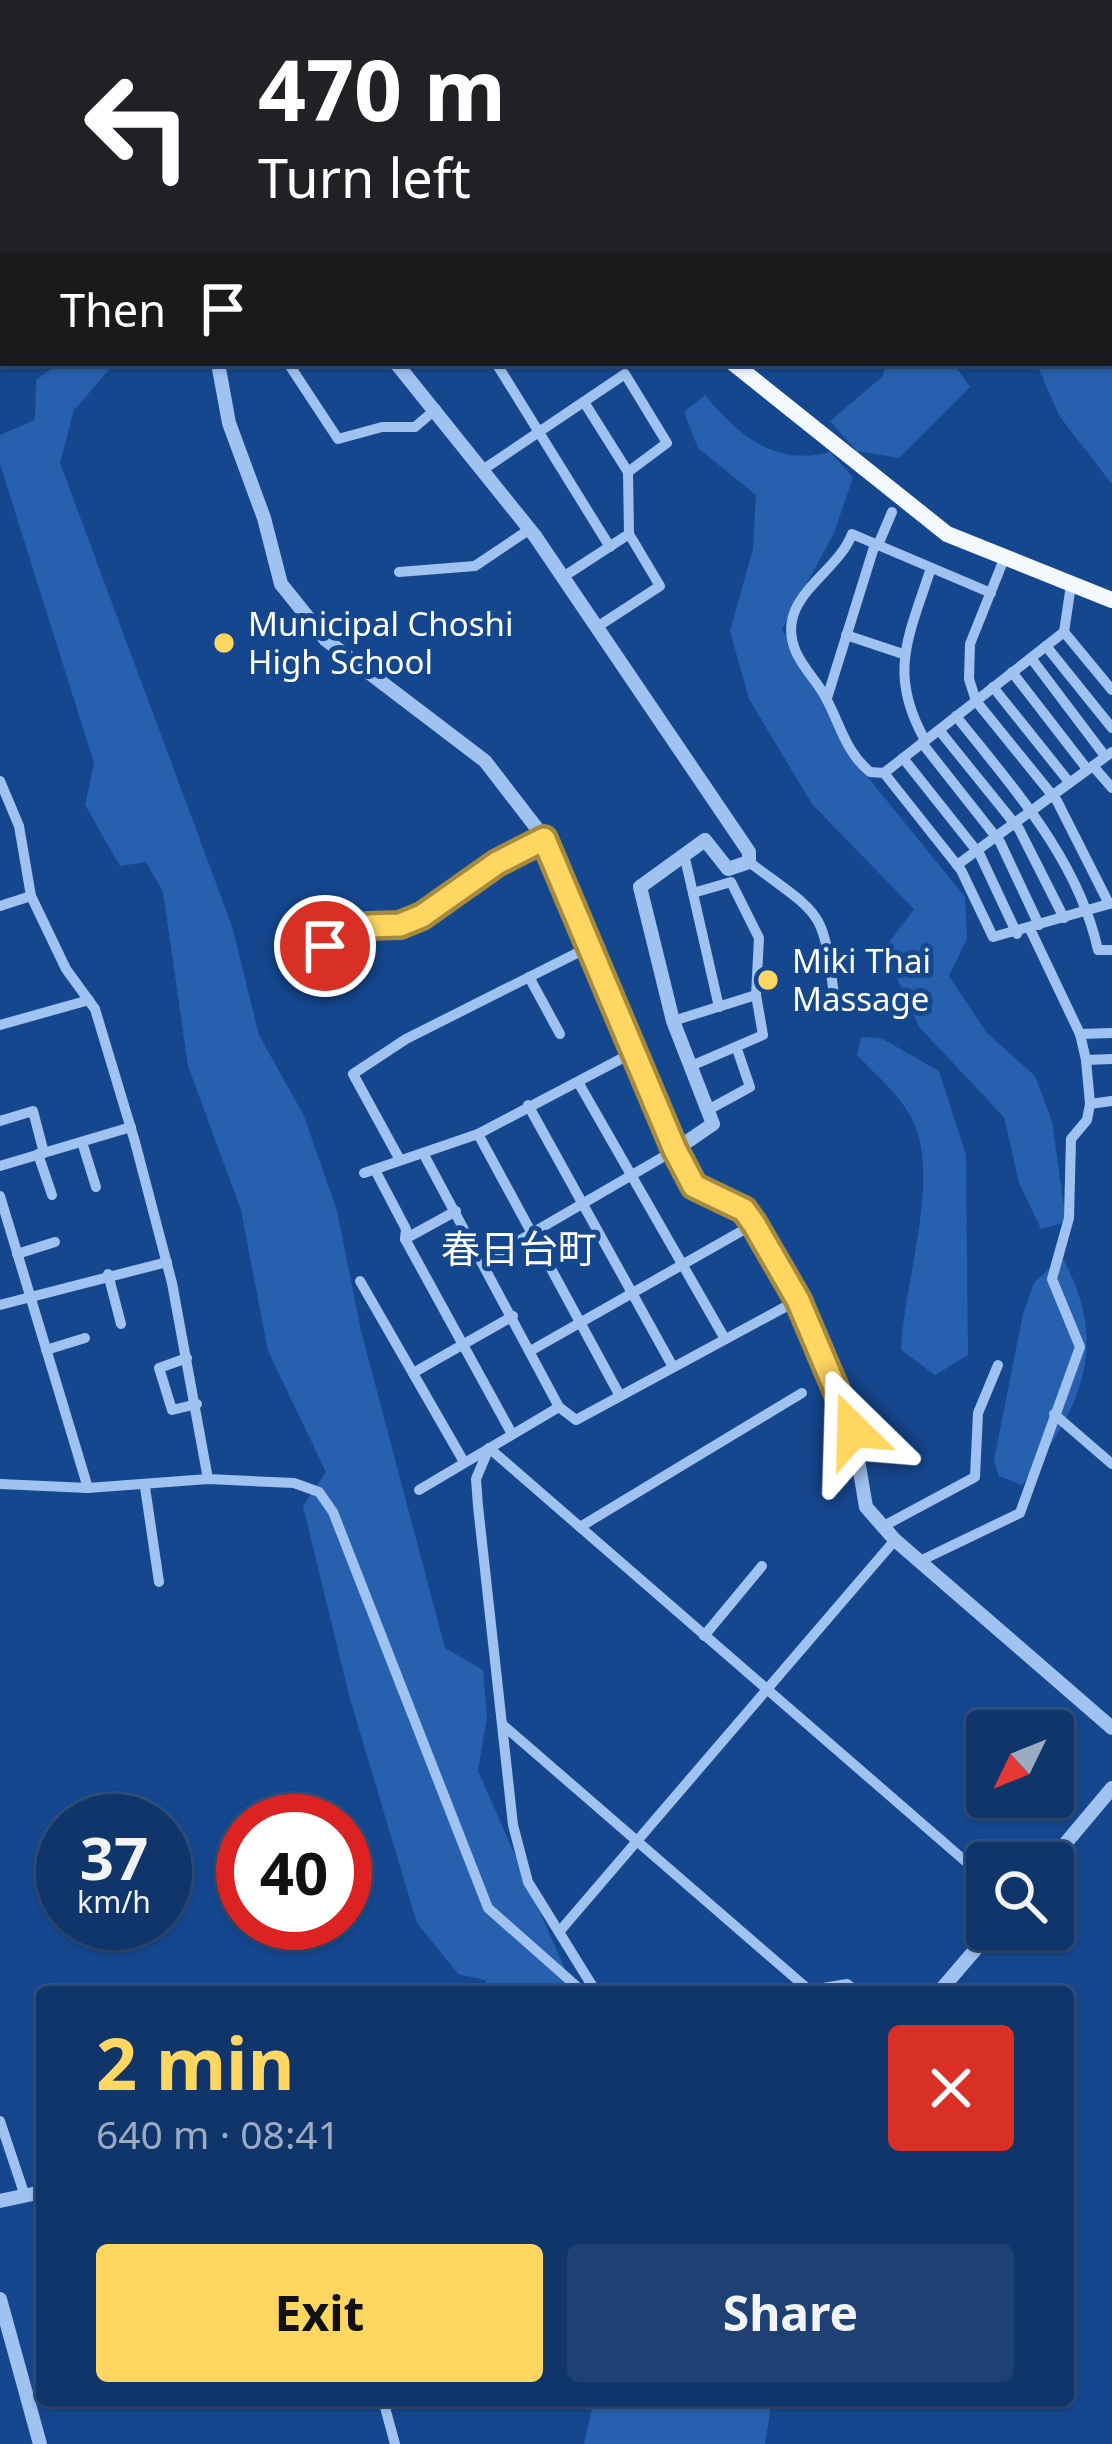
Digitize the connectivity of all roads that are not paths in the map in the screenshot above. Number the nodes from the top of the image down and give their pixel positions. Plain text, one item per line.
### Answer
1 (219, 366) edge
2 (290, 366) edge
3 (399, 366) edge
4 (498, 366) edge
5 (737, 366) edge
6 (584, 402) junction
7 (436, 409) junction
8 (539, 433) junction
9 (484, 469) junction
10 (628, 472) junction
11 (892, 512) dead end
12 (530, 530) junction
13 (628, 535) junction
14 (876, 545) junction
15 (610, 547) junction
16 (1004, 559) junction
17 (931, 568) junction
18 (399, 572) dead end
19 (563, 577) junction
20 (1071, 585) junction
21 (991, 593) junction
22 (1112, 600) edge
23 (597, 627) junction
24 (1064, 632) junction
25 (846, 635) junction
26 (1046, 646) junction
27 (903, 654) junction
28 (1030, 658) junction
29 (1012, 673) junction
30 (993, 687) junction
31 (1112, 690) edge
32 (826, 698) junction
33 (976, 700) junction
34 (956, 716) junction
35 (1112, 728) edge
36 (939, 730) junction
37 (923, 742) junction
38 (1108, 754) edge
39 (903, 758) junction
40 (1090, 768) junction
41 (884, 773) junction
42 (0, 781) edge
43 (1069, 782) junction
44 (1112, 788) edge
45 (1050, 796) junction
46 (1030, 810) junction
47 (1013, 822) junction
48 (993, 837) junction
49 (544, 839) junction
50 (975, 851) junction
51 (684, 854) junction
52 (748, 862) junction
53 (957, 865) junction
54 (693, 893) junction
55 (32, 896) junction
56 (1110, 904) edge
57 (0, 906) edge
58 (1086, 912) junction
59 (1064, 918) junction
60 (1029, 930) junction
61 (325, 946) dead end
62 (591, 946) junction
63 (1112, 950) edge
64 (529, 977) junction
65 (756, 995) junction
66 (89, 1000) junction
67 (835, 1002) dead end
68 (719, 1007) junction
69 (674, 1021) junction
70 (0, 1025) edge
71 (560, 1034) dead end
72 (1079, 1034) junction
73 (1112, 1034) edge
74 (737, 1049) junction
75 (634, 1052) junction
76 (1112, 1059) edge
77 (1085, 1060) junction
78 (692, 1066) junction
79 (578, 1082) junction
80 (1112, 1101) edge
81 (1090, 1104) junction
82 (528, 1106) junction
83 (708, 1110) junction
84 (0, 1121) edge
85 (130, 1127) junction
86 (478, 1134) junction
87 (82, 1142) junction
88 (675, 1150) junction
89 (424, 1153) junction
90 (41, 1154) junction
91 (400, 1160) junction
92 (0, 1166) edge
93 (634, 1174) junction
94 (97, 1187) dead end
95 (52, 1195) dead end
96 (0, 1196) edge
97 (582, 1204) junction
98 (456, 1211) junction
99 (754, 1224) junction
100 (533, 1232) junction
101 (405, 1239) junction
102 (55, 1242) dead end
103 (17, 1254) junction
104 (484, 1261) junction
105 (167, 1262) junction
106 (684, 1264) junction
107 (108, 1274) junction
108 (360, 1281) dead end
109 (631, 1294) junction
110 (29, 1297) junction
111 (798, 1300) junction
112 (0, 1306) edge
113 (513, 1316) junction
114 (583, 1321) junction
115 (121, 1324) dead end
116 (86, 1338) dead end
117 (725, 1339) junction
118 (464, 1345) junction
119 (46, 1350) junction
120 (532, 1350) junction
121 (187, 1358) junction
122 (998, 1365) dead end
123 (673, 1367) junction
124 (412, 1373) junction
125 (802, 1393) dead end
126 (620, 1396) junction
127 (197, 1404) junction
128 (559, 1407) junction
129 (1054, 1414) junction
130 (512, 1434) junction
131 (489, 1448) junction
132 (464, 1462) junction
133 (1112, 1464) edge
134 (208, 1479) junction
135 (0, 1484) edge
136 (88, 1487) junction
137 (145, 1487) junction
138 (418, 1490) dead end
139 (580, 1527) junction
140 (882, 1527) junction
141 (895, 1540) junction
142 (920, 1562) junction
143 (762, 1566) dead end
144 (159, 1582) dead end
145 (704, 1636) junction
146 (767, 1690) junction
147 (503, 1725) junction
148 (1112, 1728) edge
149 (1112, 1788) edge
150 (638, 1841) junction
151 (1066, 1842) edge
152 (966, 1862) edge
153 (559, 1932) junction
154 (975, 1950) edge
155 (577, 1986) edge
156 (592, 1986) edge
157 (798, 1986) edge
158 (944, 1986) edge
159 (0, 2121) edge
160 (36, 2193) edge
161 (25, 2196) junction
162 (0, 2200) edge
163 (0, 2299) edge
164 (384, 2406) edge
165 (40, 2444) edge
166 (395, 2444) edge

1 - 49 street
2 - 7 street
3 - 7 street
4 - 8 street
5 - 16 highway
6 - 8 street
6 - 10 street
6 - 10 street
7 - 9 street
8 - 9 street
8 - 15 street
9 - 12 street
10 - 13 street
11 - 14 street
12 - 18 street
12 - 19 street
13 - 15 street
13 - 23 street
14 - 17 street
14 - 25 street
14 - 32 street
15 - 19 street
16 - 20 highway
16 - 21 street
17 - 21 street
17 - 27 street
19 - 23 street
20 - 22 highway
20 - 24 street
21 - 33 street
23 - 52 street
24 - 26 street
24 - 31 street
25 - 27 street
25 - 32 street
26 - 28 street
26 - 35 street
27 - 37 street
28 - 29 street
28 - 38 street
29 - 30 street
29 - 40 street
30 - 33 street
30 - 43 street
32 - 41 street
33 - 34 street
33 - 45 street
34 - 36 street
34 - 46 street
36 - 37 street
36 - 47 street
37 - 39 street
37 - 48 street
38 - 40 street
39 - 41 street
39 - 50 street
40 - 43 street
40 - 44 street
41 - 53 street
42 - 55 street
43 - 45 street
45 - 46 street
45 - 56 street
46 - 47 street
46 - 58 street
47 - 48 street
47 - 59 street
48 - 50 street
48 - 60 street
49 - 61 street
49 - 62 street
50 - 53 street
50 - 60 street
51 - 52 street
51 - 54 street
51 - 69 street
52 - 67 street
53 - 60 street
54 - 65 street
54 - 68 street
55 - 57 street
55 - 66 street
56 - 58 street
58 - 59 street
58 - 63 street
59 - 60 street
60 - 72 street
62 - 64 street
62 - 75 street
64 - 71 street
64 - 91 street
65 - 68 street
65 - 74 street
66 - 70 street
66 - 85 street
68 - 69 street
69 - 78 street
72 - 73 street
72 - 77 street
74 - 78 street
74 - 83 street
75 - 79 street
75 - 88 street
76 - 77 street
77 - 81 street
78 - 83 street
79 - 82 street
79 - 93 street
80 - 81 street
81 - 129 street
82 - 86 street
82 - 97 street
83 - 88 street
84 - 90 street
85 - 87 street
85 - 105 street
86 - 89 street
86 - 100 street
87 - 90 street
87 - 94 street
88 - 93 street
88 - 99 street
89 - 91 street
89 - 98 street
90 - 92 street
90 - 95 street
91 - 101 street
93 - 97 street
93 - 106 street
96 - 103 street
97 - 100 street
97 - 109 street
98 - 101 street
98 - 104 street
99 - 106 street
99 - 111 street
100 - 104 street
100 - 114 street
101 - 118 street
102 - 103 street
103 - 110 street
104 - 113 street
105 - 107 street
105 - 121 street
106 - 109 street
106 - 117 street
107 - 110 street
107 - 115 street
108 - 124 street
109 - 114 street
109 - 123 street
110 - 112 street
110 - 119 street
111 - 117 street
111 - 140 street
113 - 118 street
113 - 120 street
114 - 120 street
114 - 126 street
116 - 119 street
117 - 123 street
118 - 124 street
118 - 130 street
119 - 136 street
120 - 128 street
121 - 127 street
121 - 127 street
122 - 140 street
123 - 126 street
124 - 132 street
125 - 139 street
126 - 128 street
127 - 134 street
128 - 130 street
129 - 133 street
129 - 142 street
130 - 131 street
131 - 132 street
131 - 139 street
131 - 147 street
132 - 138 street
134 - 137 street
134 - 155 street
135 - 136 street
136 - 137 street
137 - 144 street
139 - 145 street
140 - 141 street
141 - 142 street
141 - 146 street
142 - 148 street
143 - 145 street
145 - 146 street
146 - 150 street
146 - 152 street
147 - 150 street
147 - 153 street
149 - 151 street
150 - 153 street
150 - 157 street
153 - 156 street
154 - 158 street
159 - 161 street
160 - 161 street
161 - 162 street
163 - 165 street
164 - 166 street

